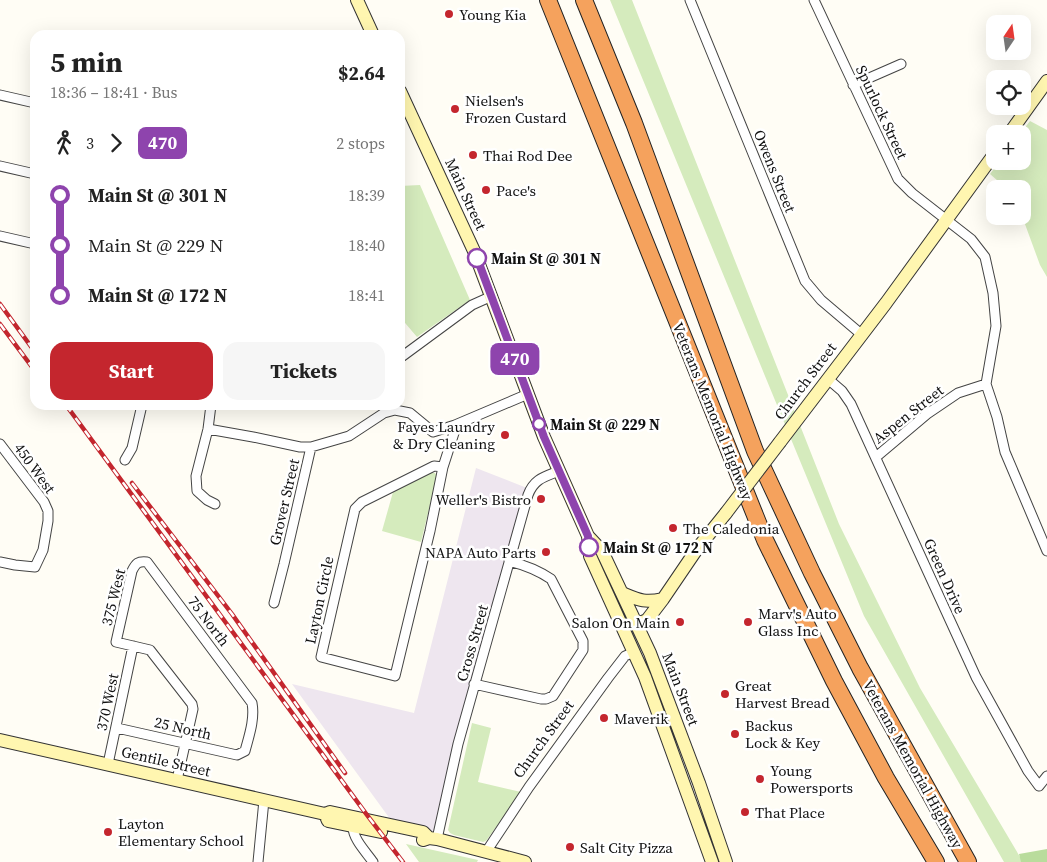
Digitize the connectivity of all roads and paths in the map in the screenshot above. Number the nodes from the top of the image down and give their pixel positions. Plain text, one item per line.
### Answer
1 (356, 0) edge
2 (548, 0) edge
3 (584, 0) edge
4 (690, 0) edge
5 (814, 0) edge
6 (371, 30) edge
7 (902, 64) dead end
8 (1047, 81) edge
9 (853, 85) junction
10 (0, 95) edge
11 (30, 102) edge
12 (405, 102) edge
13 (1015, 125) edge
14 (986, 165) edge
15 (0, 166) edge
16 (30, 173) edge
17 (946, 220) junction
18 (0, 236) edge
19 (30, 243) edge
20 (492, 296) junction
21 (862, 334) junction
22 (405, 354) edge
23 (828, 379) junction
24 (986, 384) junction
25 (528, 394) junction
26 (141, 410) edge
27 (210, 410) edge
28 (455, 425) junction
29 (208, 429) junction
30 (0, 444) edge
31 (311, 447) junction
32 (876, 457) junction
33 (125, 460) dead end
34 (443, 467) junction
35 (559, 471) junction
36 (215, 504) dead end
37 (588, 536) junction
38 (1047, 551) edge
39 (140, 561) joint
40 (510, 561) junction
41 (0, 562) edge
42 (622, 594) junction
43 (663, 600) junction
44 (274, 603) dead end
45 (637, 624) junction
46 (133, 646) junction
47 (634, 652) junction
48 (474, 684) junction
49 (667, 696) junction
50 (117, 728) junction
51 (0, 740) edge
52 (186, 742) junction
53 (243, 753) joint
54 (108, 764) junction
55 (1047, 776) edge
56 (177, 780) junction
57 (921, 780) junction
58 (264, 800) junction
59 (325, 814) junction
60 (353, 827) junction
61 (433, 838) junction
62 (486, 852) junction
63 (258, 862) edge
64 (373, 862) edge
65 (525, 862) edge
66 (712, 862) edge
67 (726, 862) edge
68 (936, 862) edge
69 (968, 862) edge
70 (977, 862) edge

1 - 6 main road
2 - 68 highway, Veterans Memorial Highway
3 - 57 highway, Veterans Memorial Highway
4 - 21 street, Owens Street
5 - 9 street, Spurlock Street
7 - 9 street
8 - 13 main road
9 - 17 street, Spurlock Street
10 - 11 street
12 - 20 main road, Main Street
14 - 17 main road, Church Street
15 - 16 street
17 - 21 main road, Church Street
17 - 24 street, Spurlock Street
18 - 19 street
20 - 22 street
20 - 25 main road, Main Street
21 - 23 main road, Church Street
23 - 32 street, Green Drive
23 - 43 main road, Church Street, bridge
24 - 32 street, Aspen Street
24 - 38 street
25 - 28 street
25 - 35 main road, Main Street
26 - 33 street
27 - 29 street
28 - 31 street, Grover Street
28 - 34 street, Layton Circle
29 - 31 street
29 - 36 street
30 - 41 street, 450 West
31 - 44 street, Grover Street
32 - 55 street, Green Drive
34 - 34 street, Layton Circle
35 - 37 main road, Main Street
35 - 40 street, Cross Street
37 - 42 main road, Main Street
37 - 47 main road, Main Street
39 - 46 street, 375 West
39 - 53 street, 75 North
40 - 48 street, Cross Street
40 - 48 street
42 - 43 main road
42 - 45 main road, Main Street
43 - 45 main road, Church Street
45 - 49 main road, Main Street
46 - 50 street, 370 West
46 - 52 street
47 - 49 main road
47 - 62 street, Church Street
47 - 66 main road, Main Street
48 - 61 street, Cross Street
49 - 67 main road, Main Street
50 - 52 street, 25 North
50 - 54 street, 370 West
51 - 54 main road, Gentile Street
52 - 53 street, 25 North
52 - 56 street
54 - 56 main road, Gentile Street
56 - 58 main road, Gentile Street
57 - 69 highway, Veterans Memorial Highway
57 - 70 highway
58 - 59 main road, Gentile Street
58 - 63 street
59 - 60 main road, Gentile Street
59 - 61 main road, Gentile Street
60 - 61 main road, Gentile Street
60 - 64 street
61 - 62 main road, Gentile Street
62 - 65 main road, Gentile Street

